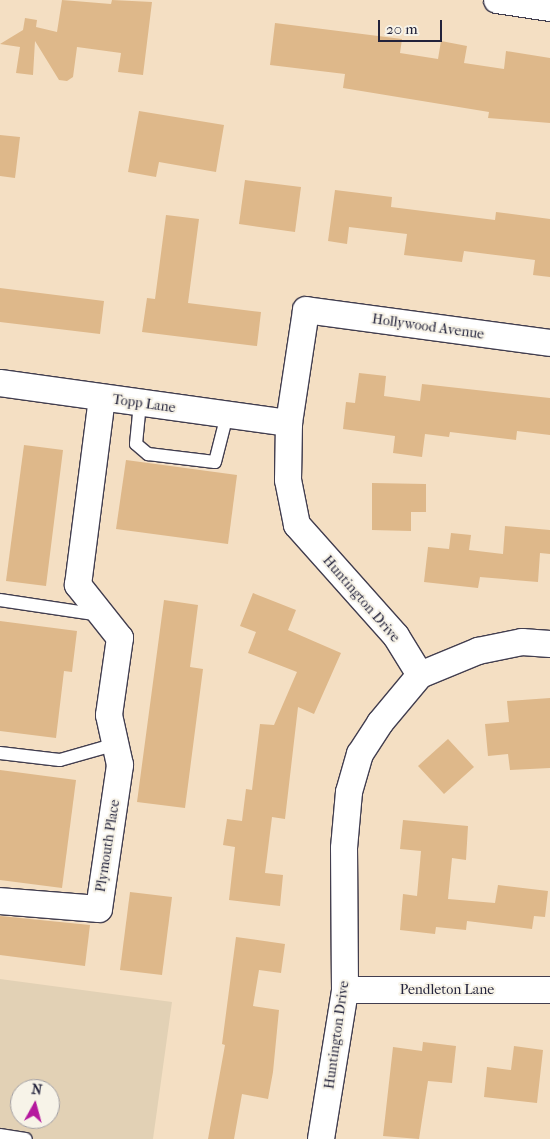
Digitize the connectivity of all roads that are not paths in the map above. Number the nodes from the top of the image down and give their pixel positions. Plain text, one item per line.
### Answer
1 (497, 0) edge
2 (550, 8) edge
3 (306, 310) joint
4 (550, 343) edge
5 (0, 383) edge
6 (102, 398) junction
7 (140, 403) junction
8 (227, 415) junction
9 (289, 424) junction
10 (0, 600) edge
11 (102, 616) junction
12 (550, 644) edge
13 (420, 675) junction
14 (116, 744) junction
15 (0, 753) edge
16 (0, 901) edge
17 (345, 990) junction
18 (550, 990) edge
19 (0, 1135) edge
20 (26, 1139) edge
21 (321, 1139) edge

1 - 2 street
3 - 4 street, Hollywood Avenue
3 - 9 street, Huntington Drive
5 - 6 street, Topp Lane
6 - 7 street, Topp Lane
6 - 11 street, Plymouth Place
7 - 8 street, Topp Lane
7 - 8 lane
8 - 9 street, Topp Lane
9 - 13 street, Huntington Drive
10 - 11 lane
11 - 14 street, Plymouth Place
12 - 13 street
13 - 17 street, Huntington Drive
14 - 15 lane
14 - 16 street, Plymouth Place
17 - 18 street, Pendleton Lane
17 - 21 street, Huntington Drive
19 - 20 lane

